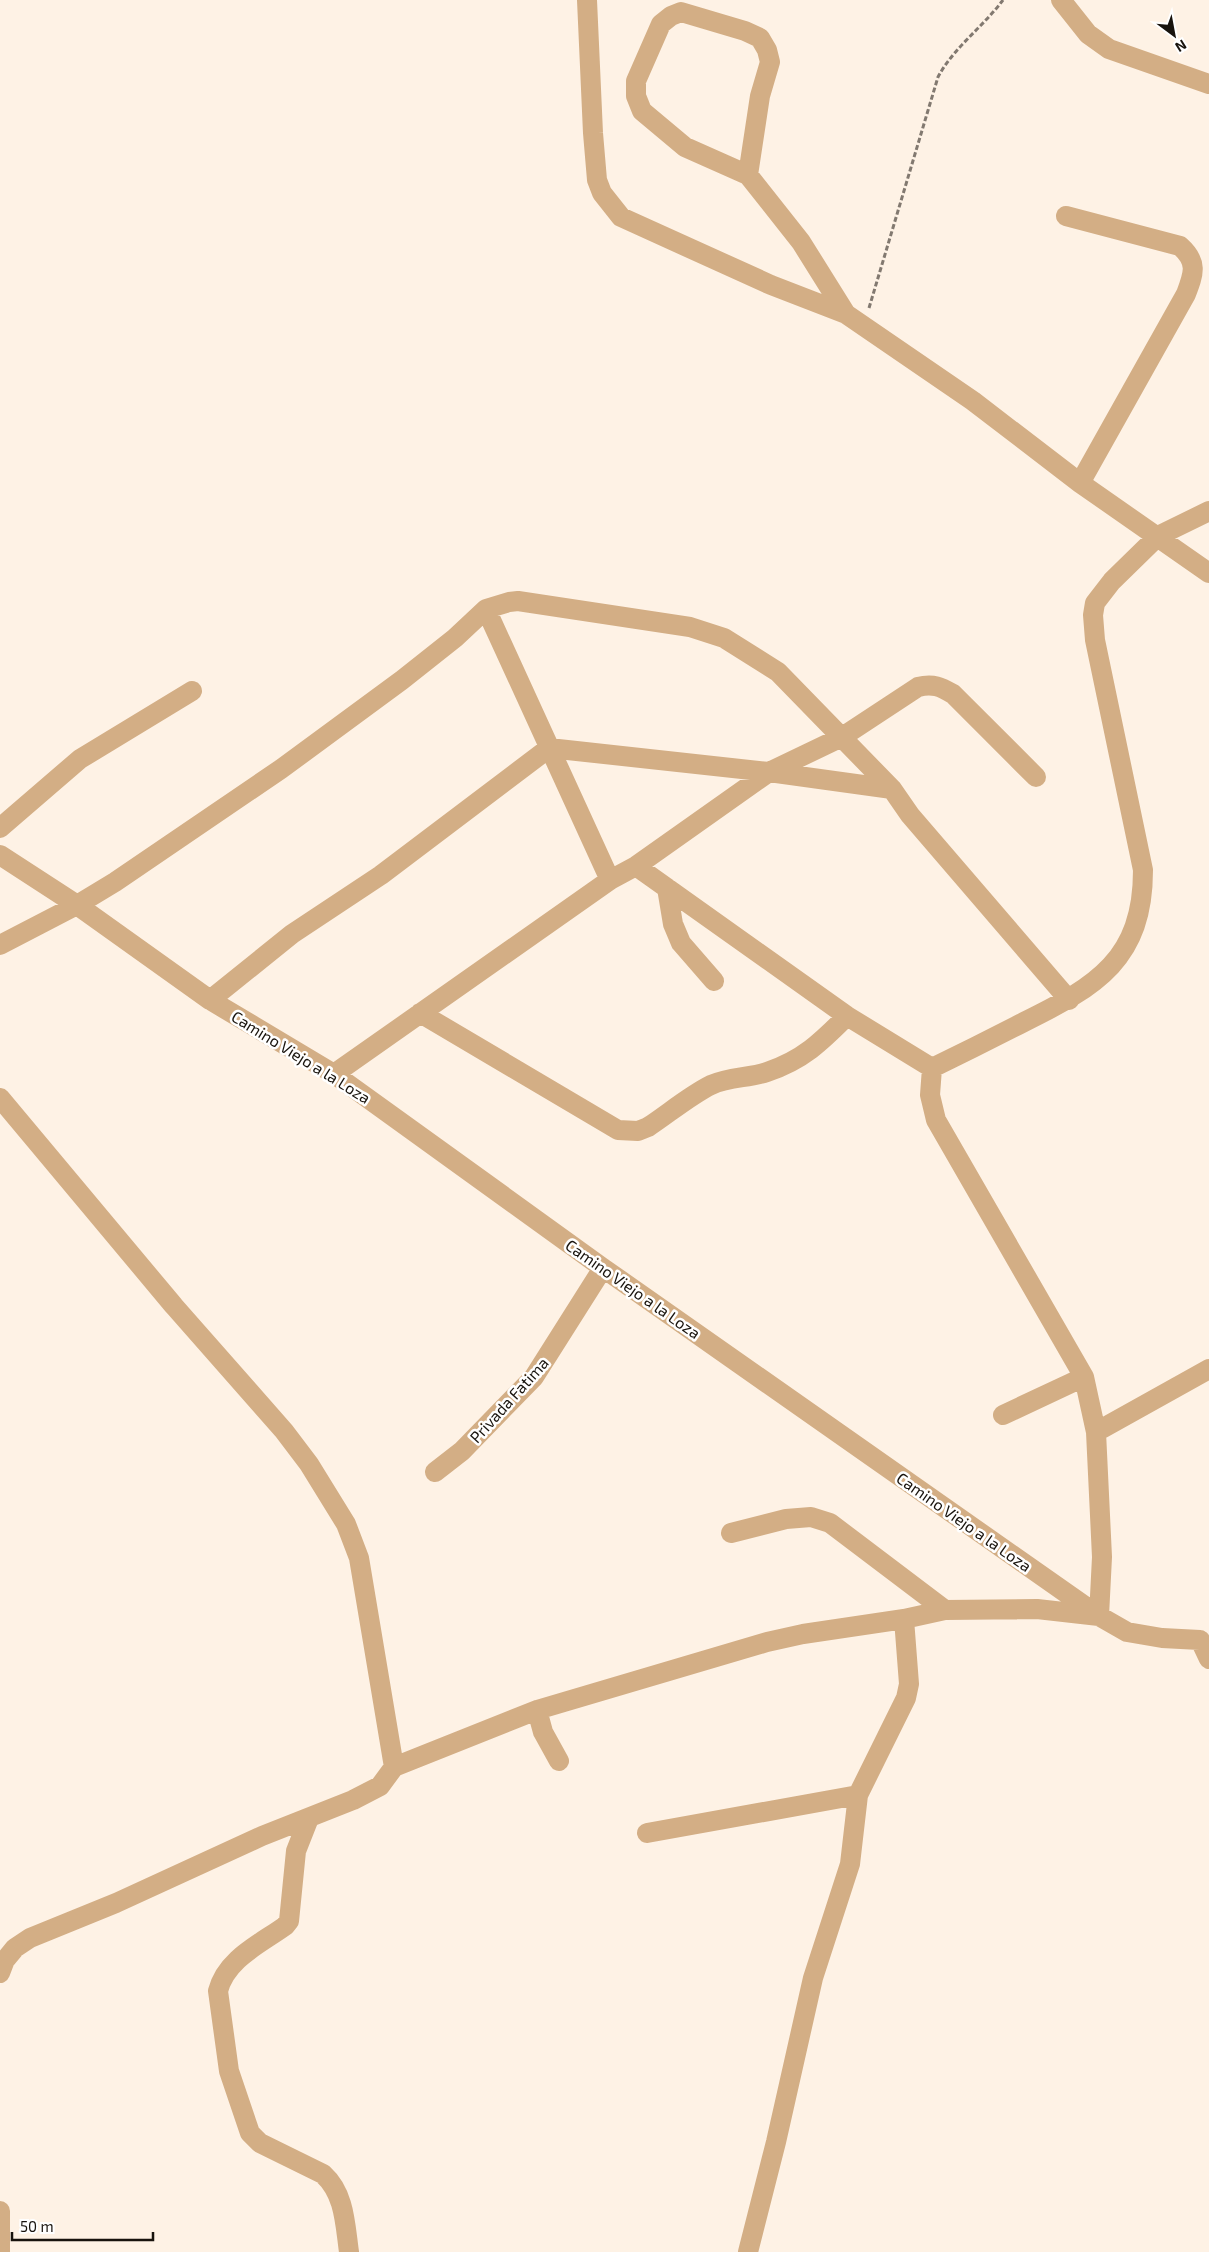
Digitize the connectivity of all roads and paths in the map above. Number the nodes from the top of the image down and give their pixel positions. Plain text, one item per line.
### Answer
1 (587, 0) edge
2 (1003, 0) edge
3 (1062, 0) edge
4 (1209, 84) edge
5 (748, 175) junction
6 (1066, 216) dead end
7 (846, 314) junction
8 (863, 328) junction
9 (1080, 483) junction
10 (1209, 512) edge
11 (1158, 536) junction
12 (1209, 573) edge
13 (486, 609) junction
14 (192, 690) dead end
15 (842, 737) junction
16 (549, 748) junction
17 (769, 772) junction
18 (1036, 776) dead end
19 (892, 789) junction
20 (0, 828) edge
21 (0, 855) edge
22 (636, 866) junction
23 (610, 880) junction
24 (667, 888) junction
25 (77, 905) junction
26 (0, 945) edge
27 (714, 981) dead end
28 (210, 1000) junction
29 (1069, 1000) junction
30 (420, 1013) junction
31 (847, 1016) junction
32 (932, 1068) junction
33 (334, 1074) junction
34 (0, 1098) edge
35 (603, 1268) junction
36 (1209, 1369) edge
37 (1084, 1377) junction
38 (1003, 1416) dead end
39 (1096, 1432) junction
40 (435, 1472) dead end
41 (731, 1533) dead end
42 (945, 1610) junction
43 (1099, 1616) junction
44 (904, 1619) junction
45 (1204, 1638) edge
46 (1209, 1659) edge
47 (537, 1710) junction
48 (559, 1761) dead end
49 (394, 1766) junction
50 (858, 1795) junction
51 (309, 1818) junction
52 (647, 1832) dead end
53 (0, 1974) edge
54 (0, 2211) edge
55 (0, 2252) edge
56 (350, 2252) edge
57 (748, 2252) edge

1 - 7 street
2 - 8 path
3 - 4 street
5 - 5 street
5 - 7 street
6 - 9 street
7 - 8 street
8 - 9 street
9 - 11 street
10 - 11 street
11 - 12 street
11 - 29 street
13 - 15 street
13 - 16 street
13 - 25 street
14 - 20 street
15 - 17 street
15 - 18 street
15 - 19 street
16 - 17 street
16 - 23 street
16 - 28 street
17 - 19 street
17 - 22 street
19 - 29 street
21 - 25 street, Camino Viejo a la Loza
22 - 23 street
22 - 24 street
23 - 30 street
24 - 27 street
24 - 31 street
25 - 26 street
25 - 28 street, Camino Viejo a la Loza
28 - 33 street, Camino Viejo a la Loza
29 - 32 street
30 - 31 street
30 - 33 street
31 - 32 street
32 - 37 street
33 - 35 street, Camino Viejo a la Loza
34 - 49 street
35 - 40 street, Privada Fatima
35 - 43 street, Camino Viejo a la Loza
36 - 39 street
37 - 38 street
37 - 39 street
39 - 43 street
41 - 42 street
42 - 43 street
42 - 44 street
43 - 45 street, Camino Viejo a la Loza
44 - 47 street
44 - 50 street
45 - 46 street
47 - 48 street
47 - 49 street
49 - 51 street
50 - 52 street
50 - 57 street
51 - 53 street
51 - 56 street
54 - 55 street

